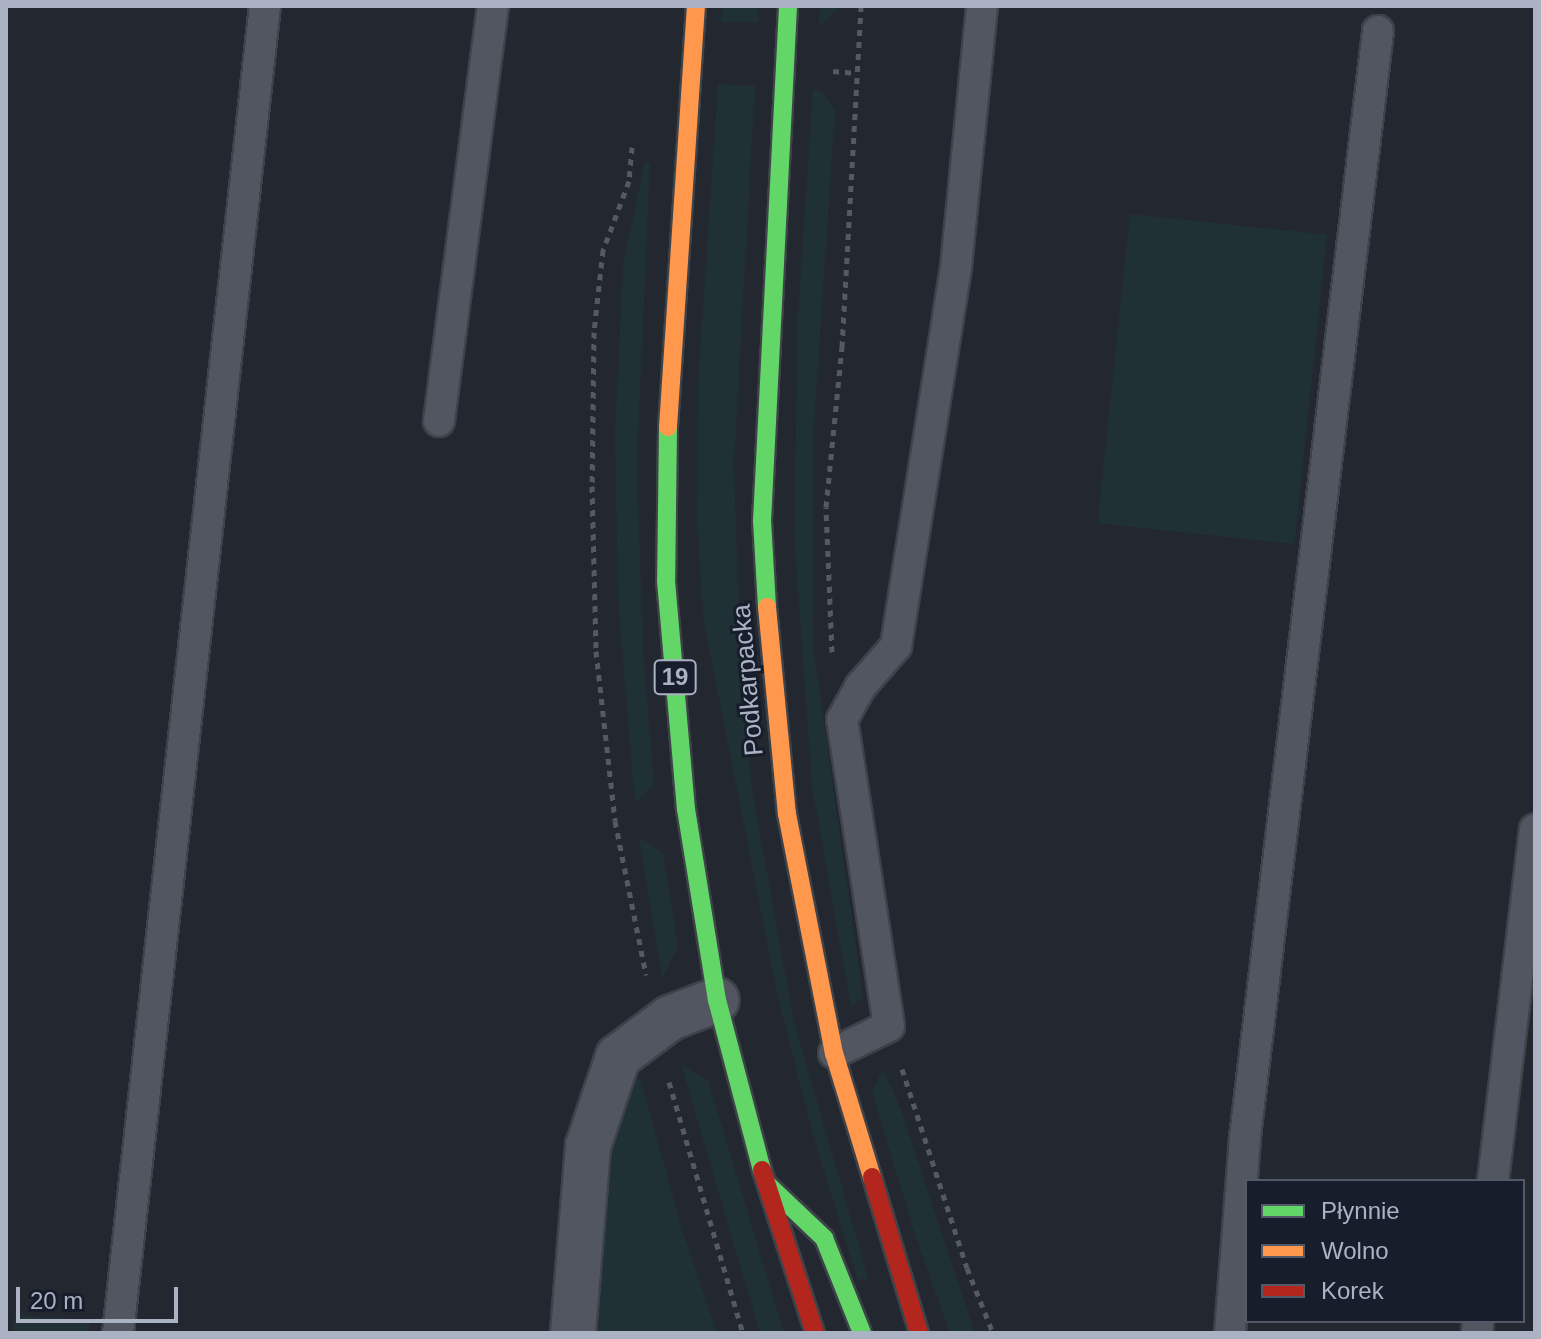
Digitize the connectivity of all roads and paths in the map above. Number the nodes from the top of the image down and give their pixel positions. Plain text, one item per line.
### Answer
1 (265, 6) edge
2 (493, 6) edge
3 (696, 6) edge
4 (788, 6) edge
5 (861, 6) edge
6 (982, 6) edge
7 (1378, 31) dead end
8 (439, 421) dead end
9 (842, 720) junction
10 (1535, 830) edge
11 (717, 1000) junction
12 (889, 1026) junction
13 (834, 1053) junction
14 (1493, 1179) edge
15 (765, 1182) junction
16 (914, 1328) edge
17 (118, 1333) edge
18 (573, 1333) edge
19 (815, 1333) edge
20 (862, 1333) edge
21 (993, 1333) edge
22 (1230, 1333) edge

1 - 17 lane
2 - 8 lane
3 - 11 highway, 19
4 - 13 highway, Podkarpacka
5 - 9 path
6 - 9 lane
7 - 22 lane
9 - 12 lane
10 - 14 lane
11 - 15 highway, 19
11 - 18 street
12 - 13 lane
12 - 21 path
13 - 16 highway, Podkarpacka
15 - 19 highway, 19
15 - 20 highway

